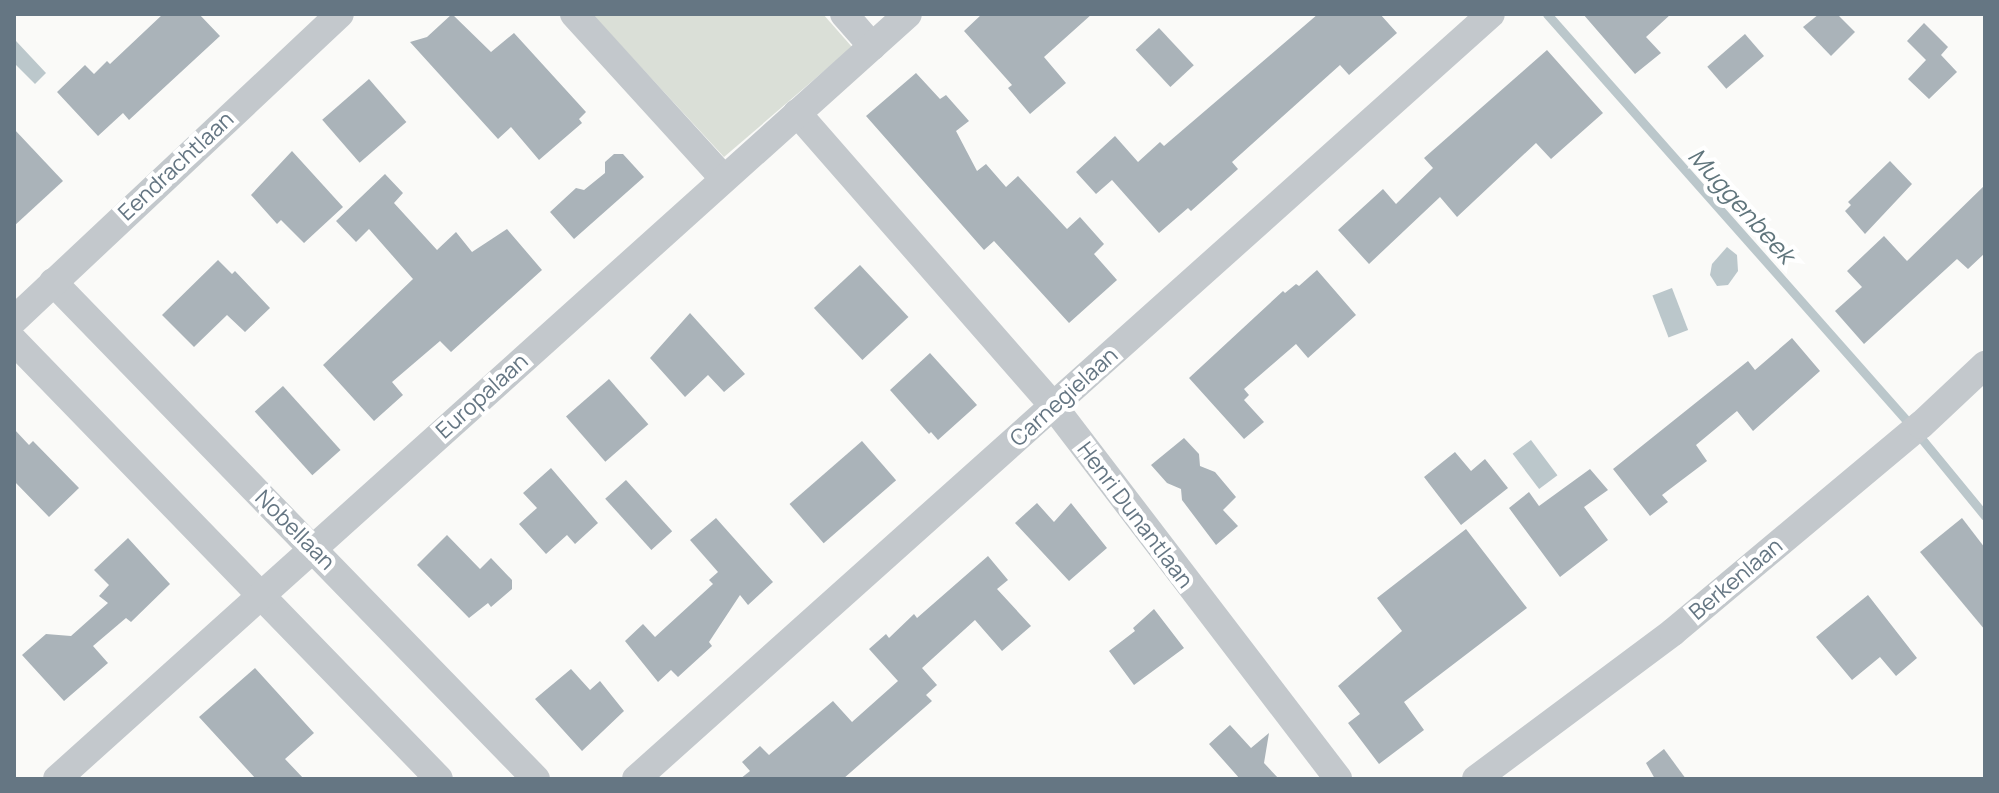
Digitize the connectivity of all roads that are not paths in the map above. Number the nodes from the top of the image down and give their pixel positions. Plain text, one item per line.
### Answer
1 (340, 14) edge
2 (574, 14) edge
3 (844, 14) edge
4 (908, 14) edge
5 (1491, 14) edge
6 (872, 46) junction
7 (797, 113) junction
8 (723, 178) junction
9 (53, 282) junction
10 (19, 305) edge
11 (14, 341) edge
12 (1985, 365) edge
13 (1054, 407) junction
14 (314, 549) junction
15 (261, 595) junction
16 (57, 779) edge
17 (439, 779) edge
18 (536, 779) edge
19 (636, 779) edge
20 (1338, 779) edge
21 (1476, 779) edge

1 - 9 street, Eendrachtlaan
2 - 8 street
3 - 6 street
4 - 6 street, Europalaan
5 - 13 street, Carnegielaan
6 - 7 street, Europalaan
7 - 8 street, Europalaan
7 - 13 street, Henri Dunantlaan
8 - 14 street, Europalaan
9 - 10 street, Eendrachtlaan
9 - 14 street, Nobellaan
11 - 15 street
12 - 21 street, Berkenlaan
13 - 19 street, Carnegielaan
13 - 20 street, Henri Dunantlaan
14 - 15 street, Europalaan
14 - 18 street, Nobellaan
15 - 16 street, Europalaan
15 - 17 street

